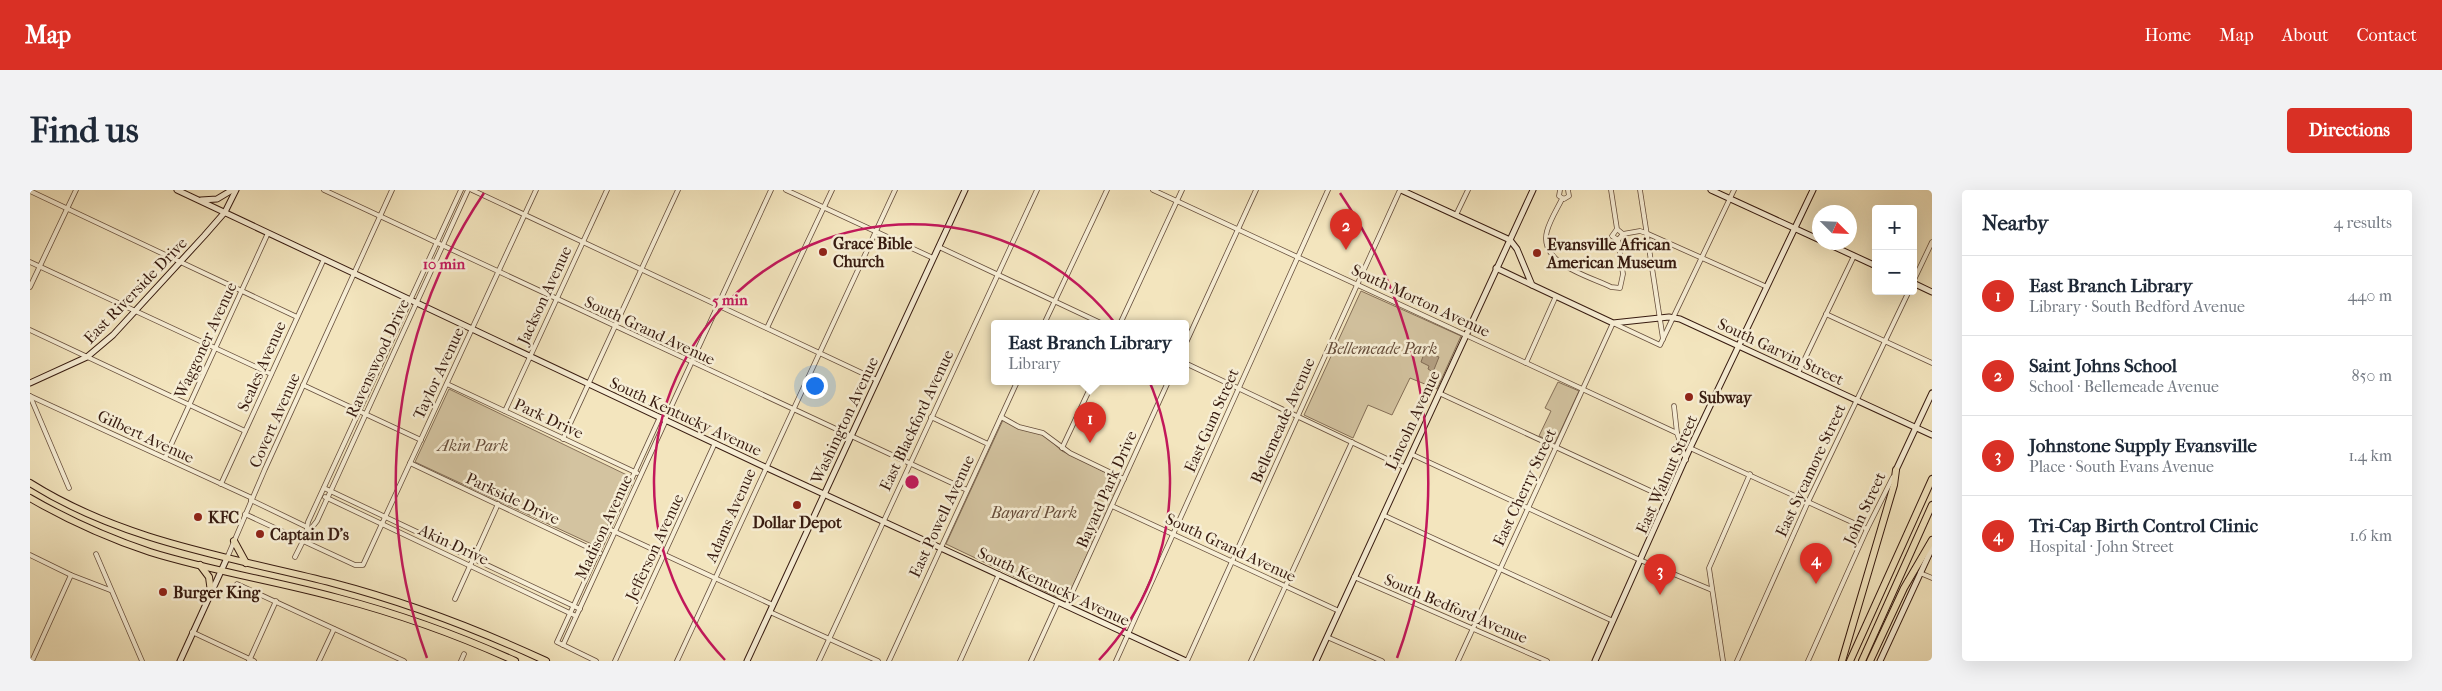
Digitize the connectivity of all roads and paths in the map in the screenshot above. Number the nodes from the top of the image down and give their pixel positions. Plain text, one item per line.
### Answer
1 (76, 190) edge
2 (177, 190) edge
3 (234, 190) edge
4 (324, 190) edge
5 (392, 190) edge
6 (461, 190) edge
7 (470, 190) edge
8 (536, 190) edge
9 (607, 190) edge
10 (678, 190) edge
11 (771, 190) edge
12 (786, 190) edge
13 (832, 190) edge
14 (895, 190) edge
15 (965, 190) edge
16 (1037, 190) edge
17 (1107, 190) edge
18 (1153, 190) edge
19 (1182, 190) edge
20 (1256, 190) edge
21 (1328, 190) edge
22 (1400, 190) edge
23 (1468, 190) edge
24 (1533, 190) edge
25 (1560, 190) edge
26 (1568, 190) edge
27 (1611, 190) edge
28 (1640, 190) edge
29 (1711, 190) edge
30 (1734, 190) edge
31 (1813, 190) edge
32 (30, 192) edge
33 (196, 199) junction
34 (1562, 199) junction
35 (1730, 199) junction
36 (1177, 201) junction
37 (824, 208) junction
38 (67, 209) junction
39 (225, 212) junction
40 (524, 214) junction
41 (1456, 215) junction
42 (380, 216) junction
43 (1238, 229) junction
44 (1616, 229) junction
45 (1795, 229) junction
46 (876, 232) junction
47 (268, 233) junction
48 (1646, 233) junction
49 (1623, 234) junction
50 (1812, 236) edge
51 (1510, 240) junction
52 (1618, 240) junction
53 (583, 242) junction
54 (1932, 242) edge
55 (437, 243) junction
56 (443, 246) junction
57 (939, 246) junction
58 (1841, 250) edge
59 (1854, 256) junction
60 (1298, 257) junction
61 (1702, 257) junction
62 (933, 258) junction
63 (324, 259) junction
64 (30, 262) edge
65 (181, 262) junction
66 (1872, 264) edge
67 (40, 266) junction
68 (1496, 268) junction
69 (641, 270) junction
70 (498, 272) junction
71 (354, 273) junction
72 (998, 274) junction
73 (1917, 274) edge
74 (1358, 284) junction
75 (1917, 284) edge
76 (1532, 286) junction
77 (30, 287) edge
78 (1768, 287) junction
79 (242, 290) junction
80 (1932, 292) edge
81 (1907, 295) edge
82 (1556, 296) junction
83 (556, 300) junction
84 (414, 301) junction
85 (1055, 301) junction
86 (718, 306) junction
87 (136, 311) junction
88 (1826, 314) junction
89 (297, 316) junction
90 (1674, 317) junction
91 (1659, 318) junction
92 (1046, 320) edge
93 (1095, 320) edge
94 (1122, 320) edge
95 (1613, 323) junction
96 (615, 327) junction
97 (472, 328) junction
98 (768, 328) junction
99 (30, 330) edge
100 (1466, 334) junction
101 (1189, 336) edge
102 (1663, 339) junction
103 (1884, 341) junction
104 (1739, 346) junction
105 (215, 348) junction
106 (820, 353) junction
107 (530, 356) junction
108 (87, 357) junction
109 (691, 363) junction
110 (1526, 363) junction
111 (1932, 363) edge
112 (1189, 365) edge
113 (1798, 373) junction
114 (271, 374) junction
115 (877, 380) junction
116 (30, 383) edge
117 (589, 383) junction
118 (447, 384) junction
119 (303, 385) junction
120 (1016, 385) edge
121 (1092, 385) edge
122 (1167, 385) edge
123 (1239, 389) junction
124 (1582, 389) junction
125 (1439, 393) junction
126 (1932, 393) edge
127 (30, 396) edge
128 (1857, 400) junction
129 (189, 405) junction
130 (1674, 406) dead end
131 (792, 410) junction
132 (505, 411) junction
133 (359, 412) junction
134 (365, 415) junction
135 (1298, 416) junction
136 (931, 417) junction
137 (1001, 417) junction
138 (664, 419) junction
139 (1916, 427) junction
140 (245, 431) junction
141 (1677, 433) junction
142 (1932, 435) edge
143 (850, 437) junction
144 (563, 439) junction
145 (421, 440) junction
146 (1352, 442) junction
147 (715, 443) junction
148 (988, 444) junction
149 (1556, 447) junction
150 (1062, 448) junction
151 (1690, 448) junction
152 (1411, 454) junction
153 (165, 458) junction
154 (1686, 460) junction
155 (410, 463) junction
156 (909, 464) junction
157 (765, 467) junction
158 (1404, 467) junction
159 (1896, 470) junction
160 (635, 472) junction
161 (1750, 474) junction
162 (641, 475) junction
163 (1124, 479) junction
164 (1932, 479) edge
165 (30, 483) edge
166 (221, 484) junction
167 (69, 488) dead end
168 (324, 488) junction
169 (967, 490) junction
170 (330, 491) junction
171 (824, 494) junction
172 (321, 495) junction
173 (30, 498) edge
174 (327, 498) junction
175 (252, 499) junction
176 (1668, 499) junction
177 (1808, 502) junction
178 (498, 504) junction
179 (1932, 505) edge
180 (1112, 506) junction
181 (1528, 508) junction
182 (245, 514) junction
183 (1382, 516) junction
184 (385, 517) junction
185 (883, 521) junction
186 (382, 524) junction
187 (309, 527) junction
188 (609, 529) junction
189 (1867, 529) junction
190 (615, 532) junction
191 (1173, 534) junction
192 (1932, 540) edge
193 (234, 541) junction
194 (302, 542) junction
195 (940, 548) junction
196 (1932, 548) edge
197 (598, 552) junction
198 (96, 554) dead end
199 (30, 555) edge
200 (604, 555) junction
201 (664, 555) junction
202 (295, 557) dead end
203 (227, 558) junction
204 (473, 559) junction
205 (1640, 560) junction
206 (246, 562) junction
207 (1233, 562) junction
208 (200, 565) junction
209 (470, 565) junction
210 (1500, 569) junction
211 (222, 570) junction
212 (1920, 573) junction
213 (999, 574) junction
214 (71, 575) junction
215 (1354, 577) junction
216 (714, 578) junction
217 (1932, 578) edge
218 (237, 584) dead end
219 (1286, 586) junction
220 (110, 590) junction
221 (1712, 590) junction
222 (211, 592) junction
223 (454, 599) dead end
224 (276, 601) junction
225 (1058, 602) junction
226 (574, 606) junction
227 (772, 606) junction
228 (1066, 606) junction
229 (580, 609) junction
230 (1338, 611) junction
231 (770, 612) junction
232 (571, 613) junction
233 (576, 616) junction
234 (1613, 621) junction
235 (334, 628) junction
236 (1473, 629) junction
237 (192, 632) junction
238 (1128, 634) junction
239 (1327, 637) junction
240 (829, 638) junction
241 (563, 645) junction
242 (464, 654) dead end
243 (1175, 659) edge
244 (251, 660) edge
245 (32, 661) edge
246 (142, 661) edge
247 (180, 661) edge
248 (319, 661) edge
249 (404, 661) edge
250 (461, 661) edge
251 (515, 661) edge
252 (546, 661) edge
253 (596, 661) edge
254 (615, 661) edge
255 (677, 661) edge
256 (747, 661) edge
257 (819, 661) edge
258 (878, 661) edge
259 (889, 661) edge
260 (960, 661) edge
261 (1031, 661) edge
262 (1116, 661) edge
263 (1187, 661) edge
264 (1251, 661) edge
265 (1316, 661) edge
266 (1382, 661) edge
267 (1458, 661) edge
268 (1547, 661) edge
269 (1595, 661) edge
270 (1723, 661) edge
271 (1737, 661) edge
272 (1808, 661) edge
273 (1842, 661) edge
274 (1850, 661) edge
275 (1862, 661) edge
276 (1870, 661) edge
277 (1880, 661) edge

1 - 38 street
2 - 33 street, South Kentucky Avenue
3 - 33 street
3 - 39 street, East Riverside Drive
4 - 42 street, South Grand Avenue
5 - 42 street, Covert Avenue
6 - 55 street, Ravenswood Drive
7 - 40 street
7 - 56 street, Ravenswood Drive
8 - 40 street, Taylor Avenue
9 - 53 street, Jackson Avenue
10 - 69 street
11 - 86 street, Madison Avenue
12 - 37 street
13 - 37 street
14 - 46 street, Adams Avenue
15 - 57 street, Washington Avenue
16 - 72 street, East Blackford Avenue
17 - 85 street
18 - 36 street, South Morton Avenue
19 - 36 street
20 - 43 street
21 - 60 street, East Gum Street
22 - 41 street
22 - 74 street, Bellemeade Avenue
23 - 41 street
24 - 51 street, Lincoln Avenue
25 - 34 street
26 - 34 street
27 - 44 street
28 - 48 street
29 - 35 street
30 - 35 street
31 - 45 street, East Walnut Street
32 - 38 street
33 - 39 street, South Kentucky Avenue
34 - 52 street
35 - 45 street
35 - 61 street
36 - 43 street, South Morton Avenue
36 - 94 street
37 - 46 street
37 - 98 street
38 - 65 street
38 - 67 street
39 - 47 street, South Kentucky Avenue
39 - 65 street, East Riverside Drive
40 - 53 street
40 - 70 street, Taylor Avenue
41 - 51 street
42 - 55 street, South Grand Avenue
42 - 71 street, Covert Avenue
43 - 60 street, South Morton Avenue
43 - 101 street
44 - 49 street
44 - 52 street
45 - 50 street
45 - 78 street, East Walnut Street
46 - 62 street
46 - 106 street, Adams Avenue
47 - 63 street, South Kentucky Avenue
47 - 79 street, Waggoner Avenue
48 - 49 street
48 - 61 street
48 - 91 street
49 - 52 street
51 - 68 street, Lincoln Avenue
51 - 76 street
53 - 69 street
53 - 83 street, Jackson Avenue
54 - 73 street
55 - 56 street, South Grand Avenue
55 - 84 street, Ravenswood Drive
56 - 70 street, South Grand Avenue
56 - 84 street, Ravenswood Drive
57 - 62 street, Washington Avenue
57 - 72 street
58 - 59 street
59 - 66 street
59 - 88 street
60 - 74 street, South Morton Avenue
60 - 123 street, East Gum Street
61 - 78 street
61 - 90 street
62 - 115 street, Washington Avenue
63 - 71 street, South Kentucky Avenue
63 - 89 street, Seales Avenue
64 - 67 street
65 - 79 street
65 - 87 street, East Riverside Drive
67 - 77 street
67 - 87 street
68 - 76 street
68 - 100 street, Lincoln Avenue
69 - 86 street
69 - 96 street
70 - 83 street, South Grand Avenue
70 - 97 street, Taylor Avenue
71 - 84 street, South Kentucky Avenue
71 - 119 street, Covert Avenue
72 - 85 street
72 - 136 street, East Blackford Avenue
74 - 100 street, South Morton Avenue
74 - 135 street, Bellemeade Avenue
75 - 80 street
76 - 82 street
78 - 104 street, East Walnut Street
79 - 89 street
79 - 105 street, Waggoner Avenue
81 - 103 street, East Sycamore Street
82 - 95 street
82 - 110 street
83 - 96 street, South Grand Avenue
83 - 107 street, Jackson Avenue
84 - 97 street, South Kentucky Avenue
84 - 133 street, Ravenswood Drive
84 - 134 street, Ravenswood Drive
85 - 92 street
85 - 93 street
86 - 98 street
86 - 109 street, Madison Avenue
87 - 105 street
87 - 108 street, East Riverside Drive
88 - 103 street
88 - 113 street
89 - 114 street, Seales Avenue
90 - 91 street, South Garvin Street
90 - 102 street
90 - 104 street, South Garvin Street
91 - 95 street, South Garvin Street
91 - 102 street
95 - 102 street
95 - 124 street, East Cherry Street
96 - 109 street, South Grand Avenue
96 - 117 street
97 - 107 street, South Kentucky Avenue
97 - 118 street, Taylor Avenue
98 - 106 street
99 - 108 street
100 - 110 street, South Morton Avenue
100 - 125 street, Lincoln Avenue
103 - 111 street
103 - 128 street, East Sycamore Street
104 - 113 street, South Garvin Street
104 - 151 street, East Walnut Street
105 - 114 street
105 - 129 street, Waggoner Avenue
106 - 115 street
106 - 131 street, Adams Avenue
107 - 117 street, South Kentucky Avenue
107 - 132 street, Jackson Avenue
108 - 116 street, East Riverside Drive
108 - 129 street
109 - 131 street, South Grand Avenue
109 - 138 street, Madison Avenue
110 - 124 street, South Morton Avenue
112 - 123 street
113 - 128 street, South Garvin Street
114 - 140 street, Seales Avenue
115 - 143 street, Washington Avenue
117 - 138 street, South Kentucky Avenue
117 - 144 street
118 - 132 street, Park Drive
118 - 145 street, Taylor Avenue
119 - 133 street
119 - 175 street, Covert Avenue
120 - 137 street, East Powell Avenue
121 - 150 street
122 - 163 street, Bayard Park Drive
123 - 135 street
123 - 191 street, East Gum Street
124 - 141 street, South Morton Avenue
124 - 149 street, East Cherry Street
125 - 149 street
125 - 152 street, Lincoln Avenue
126 - 139 street, John Street
127 - 153 street, Gilbert Avenue
127 - 167 street
128 - 139 street, South Garvin Street
128 - 177 street, East Sycamore Street
129 - 140 street
129 - 153 street, Waggoner Avenue
130 - 141 street
131 - 143 street, South Grand Avenue
131 - 157 street, Adams Avenue
132 - 144 street, Park Drive
133 - 134 street
133 - 168 street, Ravenswood Drive
134 - 145 street
134 - 170 street, Ravenswood Drive
135 - 146 street
135 - 207 street, Bellemeade Avenue
136 - 148 street
136 - 156 street, East Blackford Avenue
137 - 148 street, East Powell Avenue
137 - 150 street
138 - 147 street, South Kentucky Avenue
138 - 160 street, Madison Avenue
138 - 162 street, Madison Avenue
139 - 142 street, South Garvin Street
139 - 159 street, John Street
140 - 166 street, Seales Avenue
141 - 154 street
143 - 156 street, South Grand Avenue
143 - 171 street, Washington Avenue
144 - 160 street, Park Drive
145 - 155 street, Taylor Avenue
146 - 158 street
146 - 219 street
147 - 157 street, South Kentucky Avenue
147 - 201 street, Jefferson Avenue
148 - 169 street, East Powell Avenue
149 - 176 street
149 - 181 street, East Cherry Street
150 - 163 street
151 - 154 street, East Walnut Street
151 - 161 street
152 - 158 street, Lincoln Avenue
152 - 181 street
153 - 166 street, Gilbert Avenue
154 - 176 street, East Walnut Street
155 - 178 street, Parkside Drive
155 - 184 street, Taylor Avenue
156 - 169 street, South Grand Avenue
156 - 185 street, East Blackford Avenue
157 - 171 street, South Kentucky Avenue
157 - 216 street, Adams Avenue
158 - 183 street, Lincoln Avenue
159 - 189 street, John Street
159 - 273 highway
160 - 162 street, Park Drive
160 - 188 street, Madison Avenue
161 - 177 street
161 - 221 street
162 - 190 street, Madison Avenue
163 - 180 street, Bayard Park Drive
164 - 274 highway
165 - 203 highway
166 - 175 street, Gilbert Avenue
168 - 170 street, Akin Drive
168 - 172 street, Ravenswood Drive
169 - 195 street, East Powell Avenue
170 - 174 street, Ravenswood Drive
170 - 184 street, Akin Drive
171 - 185 street, South Kentucky Avenue
171 - 227 street, Washington Avenue
172 - 174 street, Akin Drive
172 - 187 street, Ravenswood Drive
173 - 208 highway
174 - 186 street, Akin Drive
174 - 187 street, Ravenswood Drive
175 - 182 street, Covert Avenue
175 - 187 street, Gilbert Avenue
176 - 205 street, East Walnut Street
177 - 189 street
177 - 271 street, East Sycamore Street
178 - 197 street, Parkside Drive
178 - 204 street
179 - 275 highway
180 - 191 street, South Grand Avenue
180 - 228 street, Bayard Park Drive
181 - 205 street
181 - 210 street, East Cherry Street
182 - 193 street, Covert Avenue
182 - 194 street
183 - 210 street
183 - 215 street, Lincoln Avenue
184 - 186 street, Taylor Avenue
184 - 204 street, Akin Drive
185 - 195 street, South Kentucky Avenue
185 - 240 street, East Blackford Avenue
186 - 194 street, Taylor Avenue
186 - 209 street, Akin Drive
187 - 194 street, Ravenswood Drive
188 - 190 street
188 - 197 street, Madison Avenue
189 - 272 street, John Street
190 - 200 street, Madison Avenue
190 - 201 street
191 - 207 street, South Grand Avenue
191 - 238 street, East Gum Street
192 - 276 highway
193 - 203 street, Covert Avenue
193 - 206 highway
194 - 202 street, Ravenswood Drive
195 - 213 street, South Kentucky Avenue
195 - 259 street, East Powell Avenue
196 - 212 street
197 - 200 street, Parkside Drive
197 - 226 street, Madison Avenue
198 - 220 street
199 - 214 street
200 - 229 street, Madison Avenue
201 - 216 street
201 - 254 street, Jefferson Avenue
203 - 206 highway
203 - 211 street, Covert Avenue
204 - 209 street
204 - 226 street, Akin Drive
205 - 221 street
205 - 234 street, East Walnut Street
206 - 252 highway
207 - 219 street, South Grand Avenue
207 - 263 street, Bellemeade Avenue
208 - 211 highway
208 - 222 highway
209 - 223 street
209 - 232 street, Akin Drive
210 - 234 street
210 - 236 street, East Cherry Street
211 - 222 street, Covert Avenue
211 - 251 highway
212 - 217 street
212 - 277 street
213 - 225 street, South Kentucky Avenue
213 - 260 street
214 - 220 street
214 - 245 street
215 - 230 street, Lincoln Avenue
215 - 236 street, South Bedford Avenue
216 - 227 street
216 - 255 street, Adams Avenue
218 - 224 street
219 - 230 street, South Grand Avenue
219 - 264 street
220 - 246 street
221 - 270 street
222 - 237 street, Covert Avenue
224 - 235 street
224 - 244 street
225 - 228 street, South Kentucky Avenue
225 - 261 street
226 - 229 street, Akin Drive
226 - 232 street, Madison Avenue
227 - 231 street, Washington Avenue
228 - 238 street, South Kentucky Avenue
229 - 233 street, Madison Avenue
230 - 239 street, Lincoln Avenue
231 - 240 street
231 - 256 street, Washington Avenue
232 - 233 street, Akin Drive
232 - 241 street, Madison Avenue
233 - 241 street, Madison Avenue
234 - 269 street, East Walnut Street
235 - 248 street
235 - 249 street
236 - 267 street, East Cherry Street
236 - 268 street, South Bedford Avenue
237 - 244 street
237 - 247 street, Covert Avenue
238 - 243 street, South Kentucky Avenue
238 - 262 street, East Gum Street
239 - 265 street, Lincoln Avenue
239 - 266 street
240 - 257 street, East Blackford Avenue
240 - 258 street
241 - 253 street
242 - 250 street
243 - 263 street, South Kentucky Avenue

